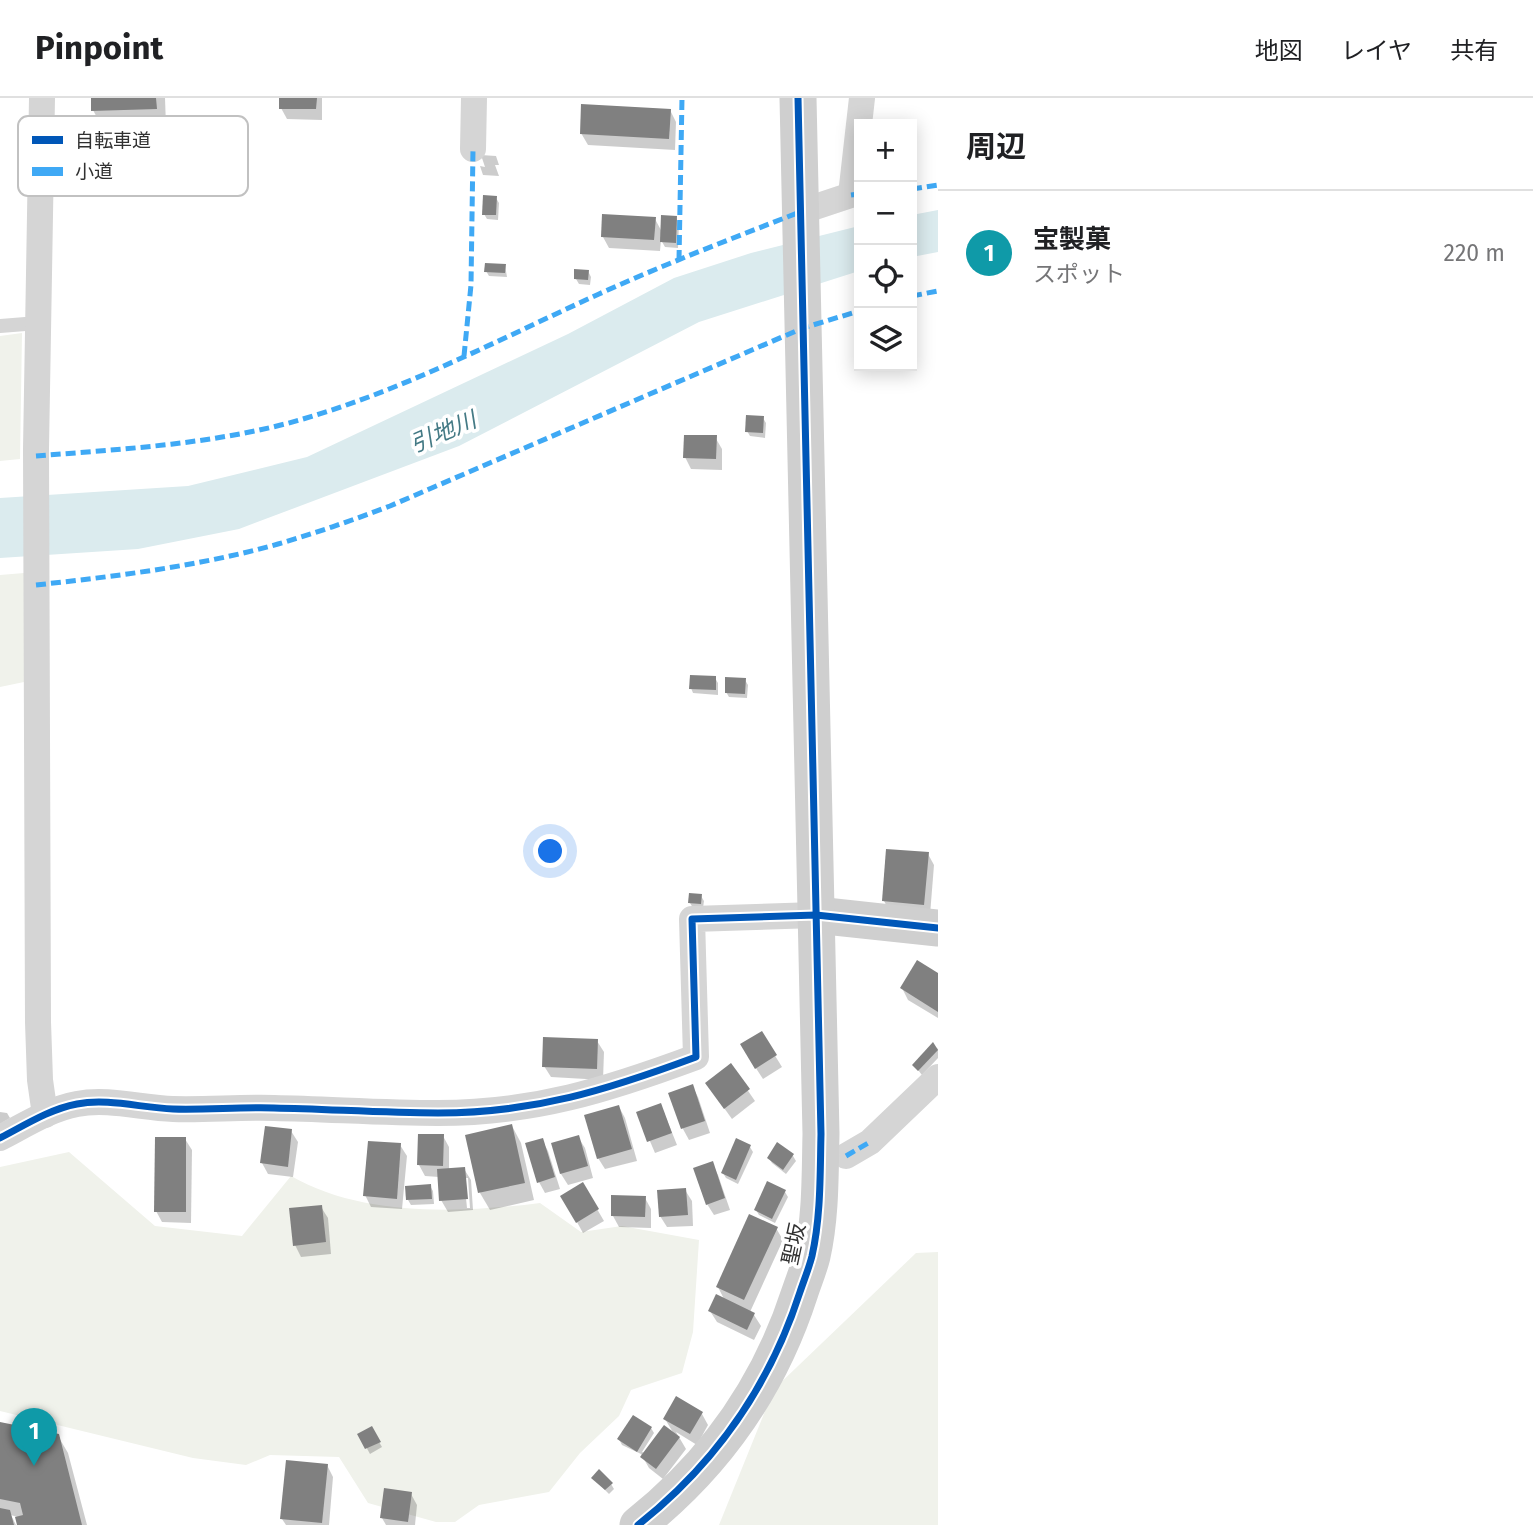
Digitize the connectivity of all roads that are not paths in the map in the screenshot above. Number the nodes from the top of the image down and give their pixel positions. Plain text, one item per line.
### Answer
1 (42, 98) edge
2 (474, 98) edge
3 (798, 98) edge
4 (862, 98) edge
5 (42, 116) edge
6 (473, 149) dead end
7 (40, 196) edge
8 (800, 221) junction
9 (37, 323) junction
10 (0, 326) edge
11 (816, 915) junction
12 (938, 928) edge
13 (938, 1077) edge
14 (45, 1115) junction
15 (0, 1138) edge
16 (846, 1156) dead end
17 (638, 1525) edge

1 - 5 street
2 - 6 street
3 - 8 street, 聖坂
4 - 8 street
7 - 9 street
8 - 11 street, 聖坂
9 - 10 lane
9 - 14 street
11 - 12 street
11 - 14 street
11 - 17 street, 聖坂
13 - 16 street
14 - 15 street

